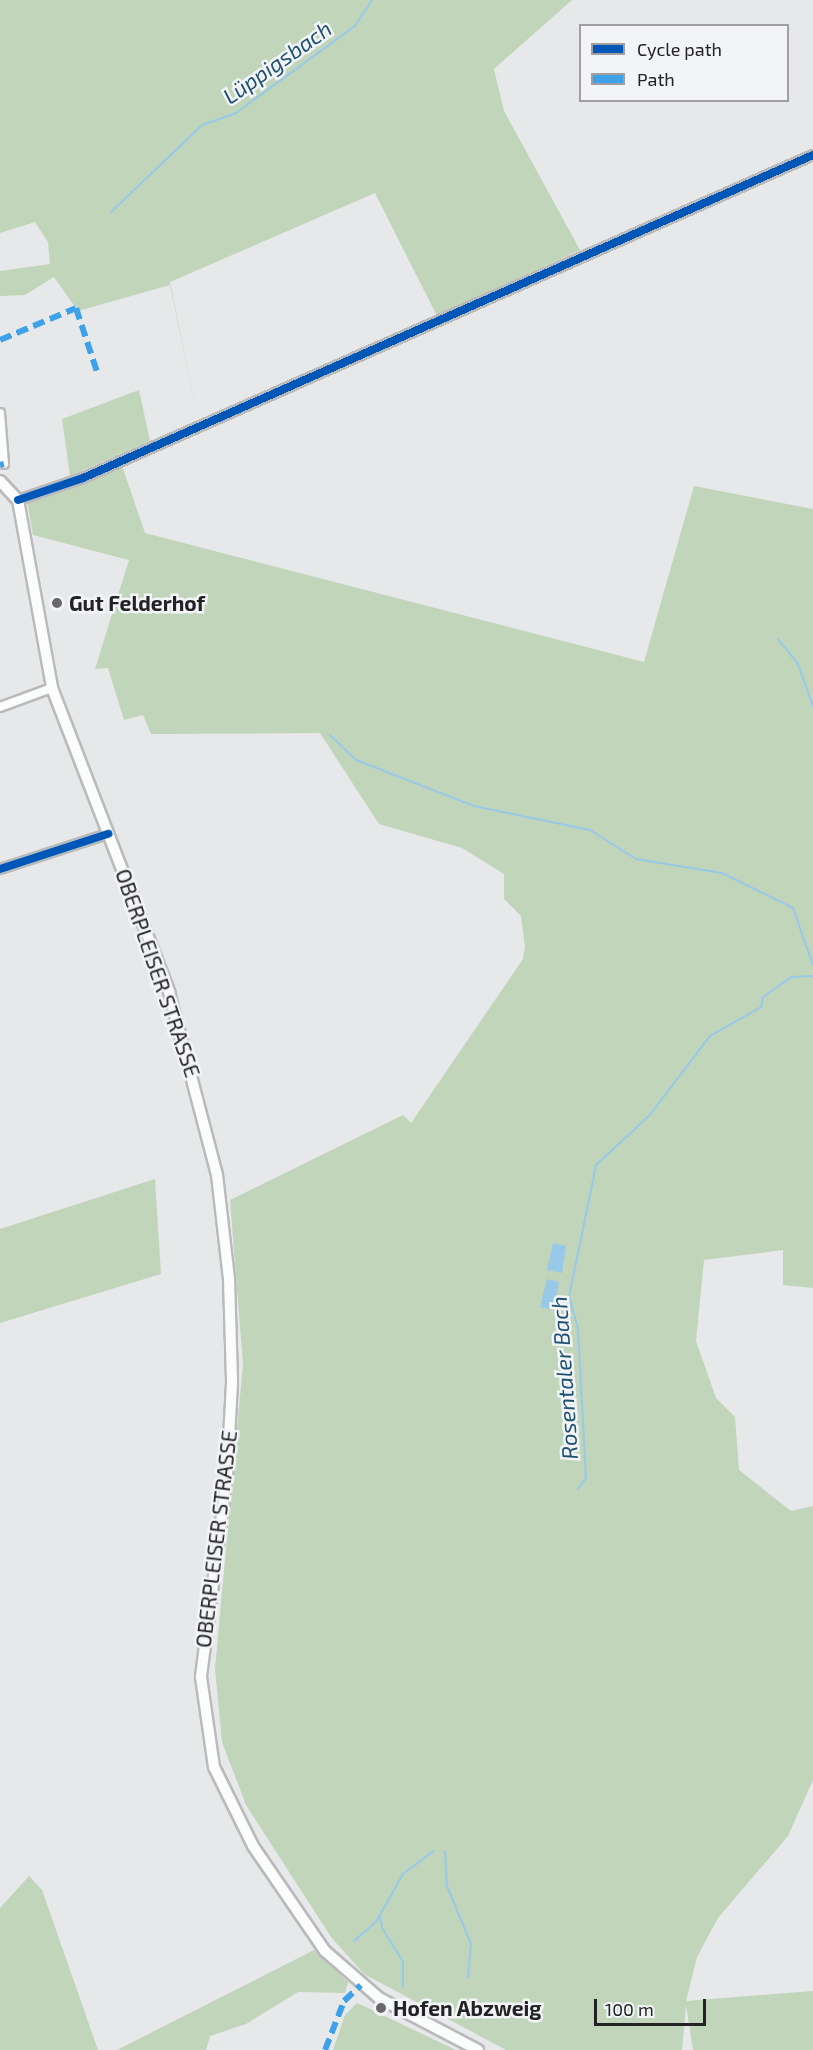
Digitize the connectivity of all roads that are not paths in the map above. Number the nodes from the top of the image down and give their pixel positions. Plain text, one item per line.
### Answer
1 (813, 155) edge
2 (0, 413) edge
3 (4, 464) dead end
4 (0, 481) edge
5 (18, 500) junction
6 (52, 688) junction
7 (0, 707) edge
8 (108, 834) junction
9 (0, 869) edge
10 (478, 2050) edge

1 - 5 street
2 - 3 street
4 - 5 main road
5 - 6 main road, OBERPLEISER STRASSE
6 - 7 street
6 - 8 main road, OBERPLEISER STRASSE
8 - 9 street
8 - 10 main road, OBERPLEISER STRASSE

